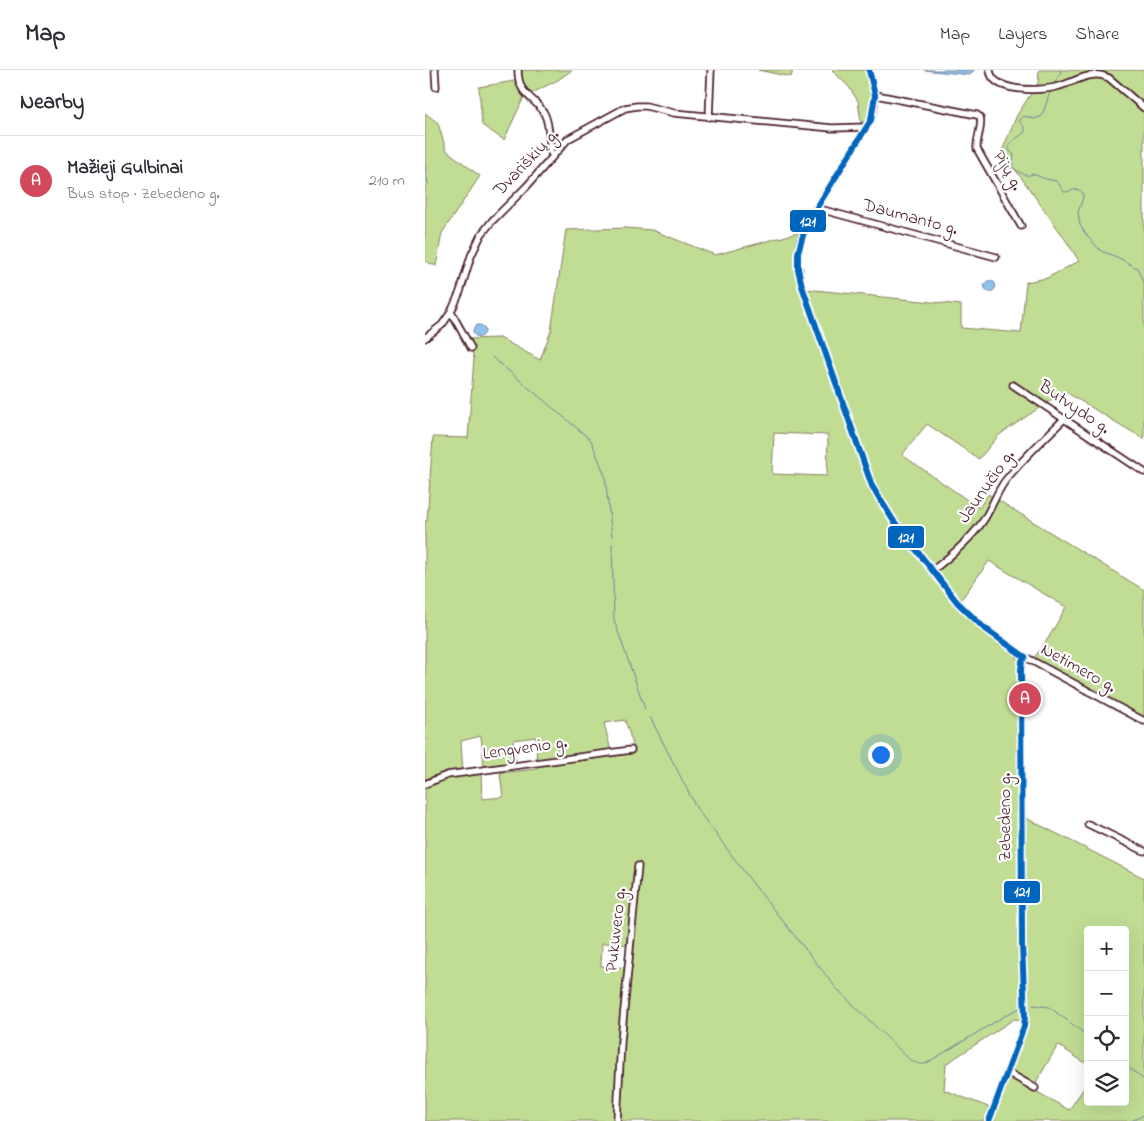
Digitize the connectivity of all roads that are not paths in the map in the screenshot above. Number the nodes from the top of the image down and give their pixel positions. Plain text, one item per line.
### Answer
1 (435, 70) edge
2 (518, 70) edge
3 (711, 70) edge
4 (869, 70) edge
5 (990, 70) edge
6 (436, 87) dead end
7 (876, 95) junction
8 (1144, 108) edge
9 (709, 117) junction
10 (867, 127) junction
11 (553, 155) junction
12 (816, 208) junction
13 (1021, 226) dead end
14 (996, 257) dead end
15 (451, 312) junction
16 (425, 338) edge
17 (471, 348) dead end
18 (1013, 384) dead end
19 (1064, 419) junction
20 (1144, 472) edge
21 (933, 570) junction
22 (1025, 657) junction
23 (1144, 721) edge
24 (631, 750) dead end
25 (425, 784) edge
26 (1088, 824) dead end
27 (1144, 851) edge
28 (638, 866) dead end
29 (1007, 1072) junction
30 (1035, 1088) dead end
31 (617, 1121) edge
32 (989, 1121) edge

1 - 6 street
2 - 11 street
3 - 9 street
4 - 7 street
5 - 8 street
7 - 10 street, Netimero g.
7 - 13 street, Pijų g.
9 - 10 street, Dvariškių g.
9 - 11 street, Dvariškių g.
10 - 12 street, Netimero g.
11 - 15 street, Dvariškių g.
12 - 14 street, Daumanto g.
12 - 21 street, Netimero g.
15 - 16 street, Dvariškių g.
15 - 17 street
18 - 19 street, Butvydo g.
19 - 20 street, Butvydo g.
19 - 21 street, Jaunučio g.
21 - 22 street, Netimero g.
22 - 23 street, Netimero g.
22 - 29 street, Zebedeno g.
24 - 25 street, Lengvenio g.
26 - 27 street
28 - 31 street, Pukuvero g.
29 - 30 street
29 - 32 street, Zebedeno g.

